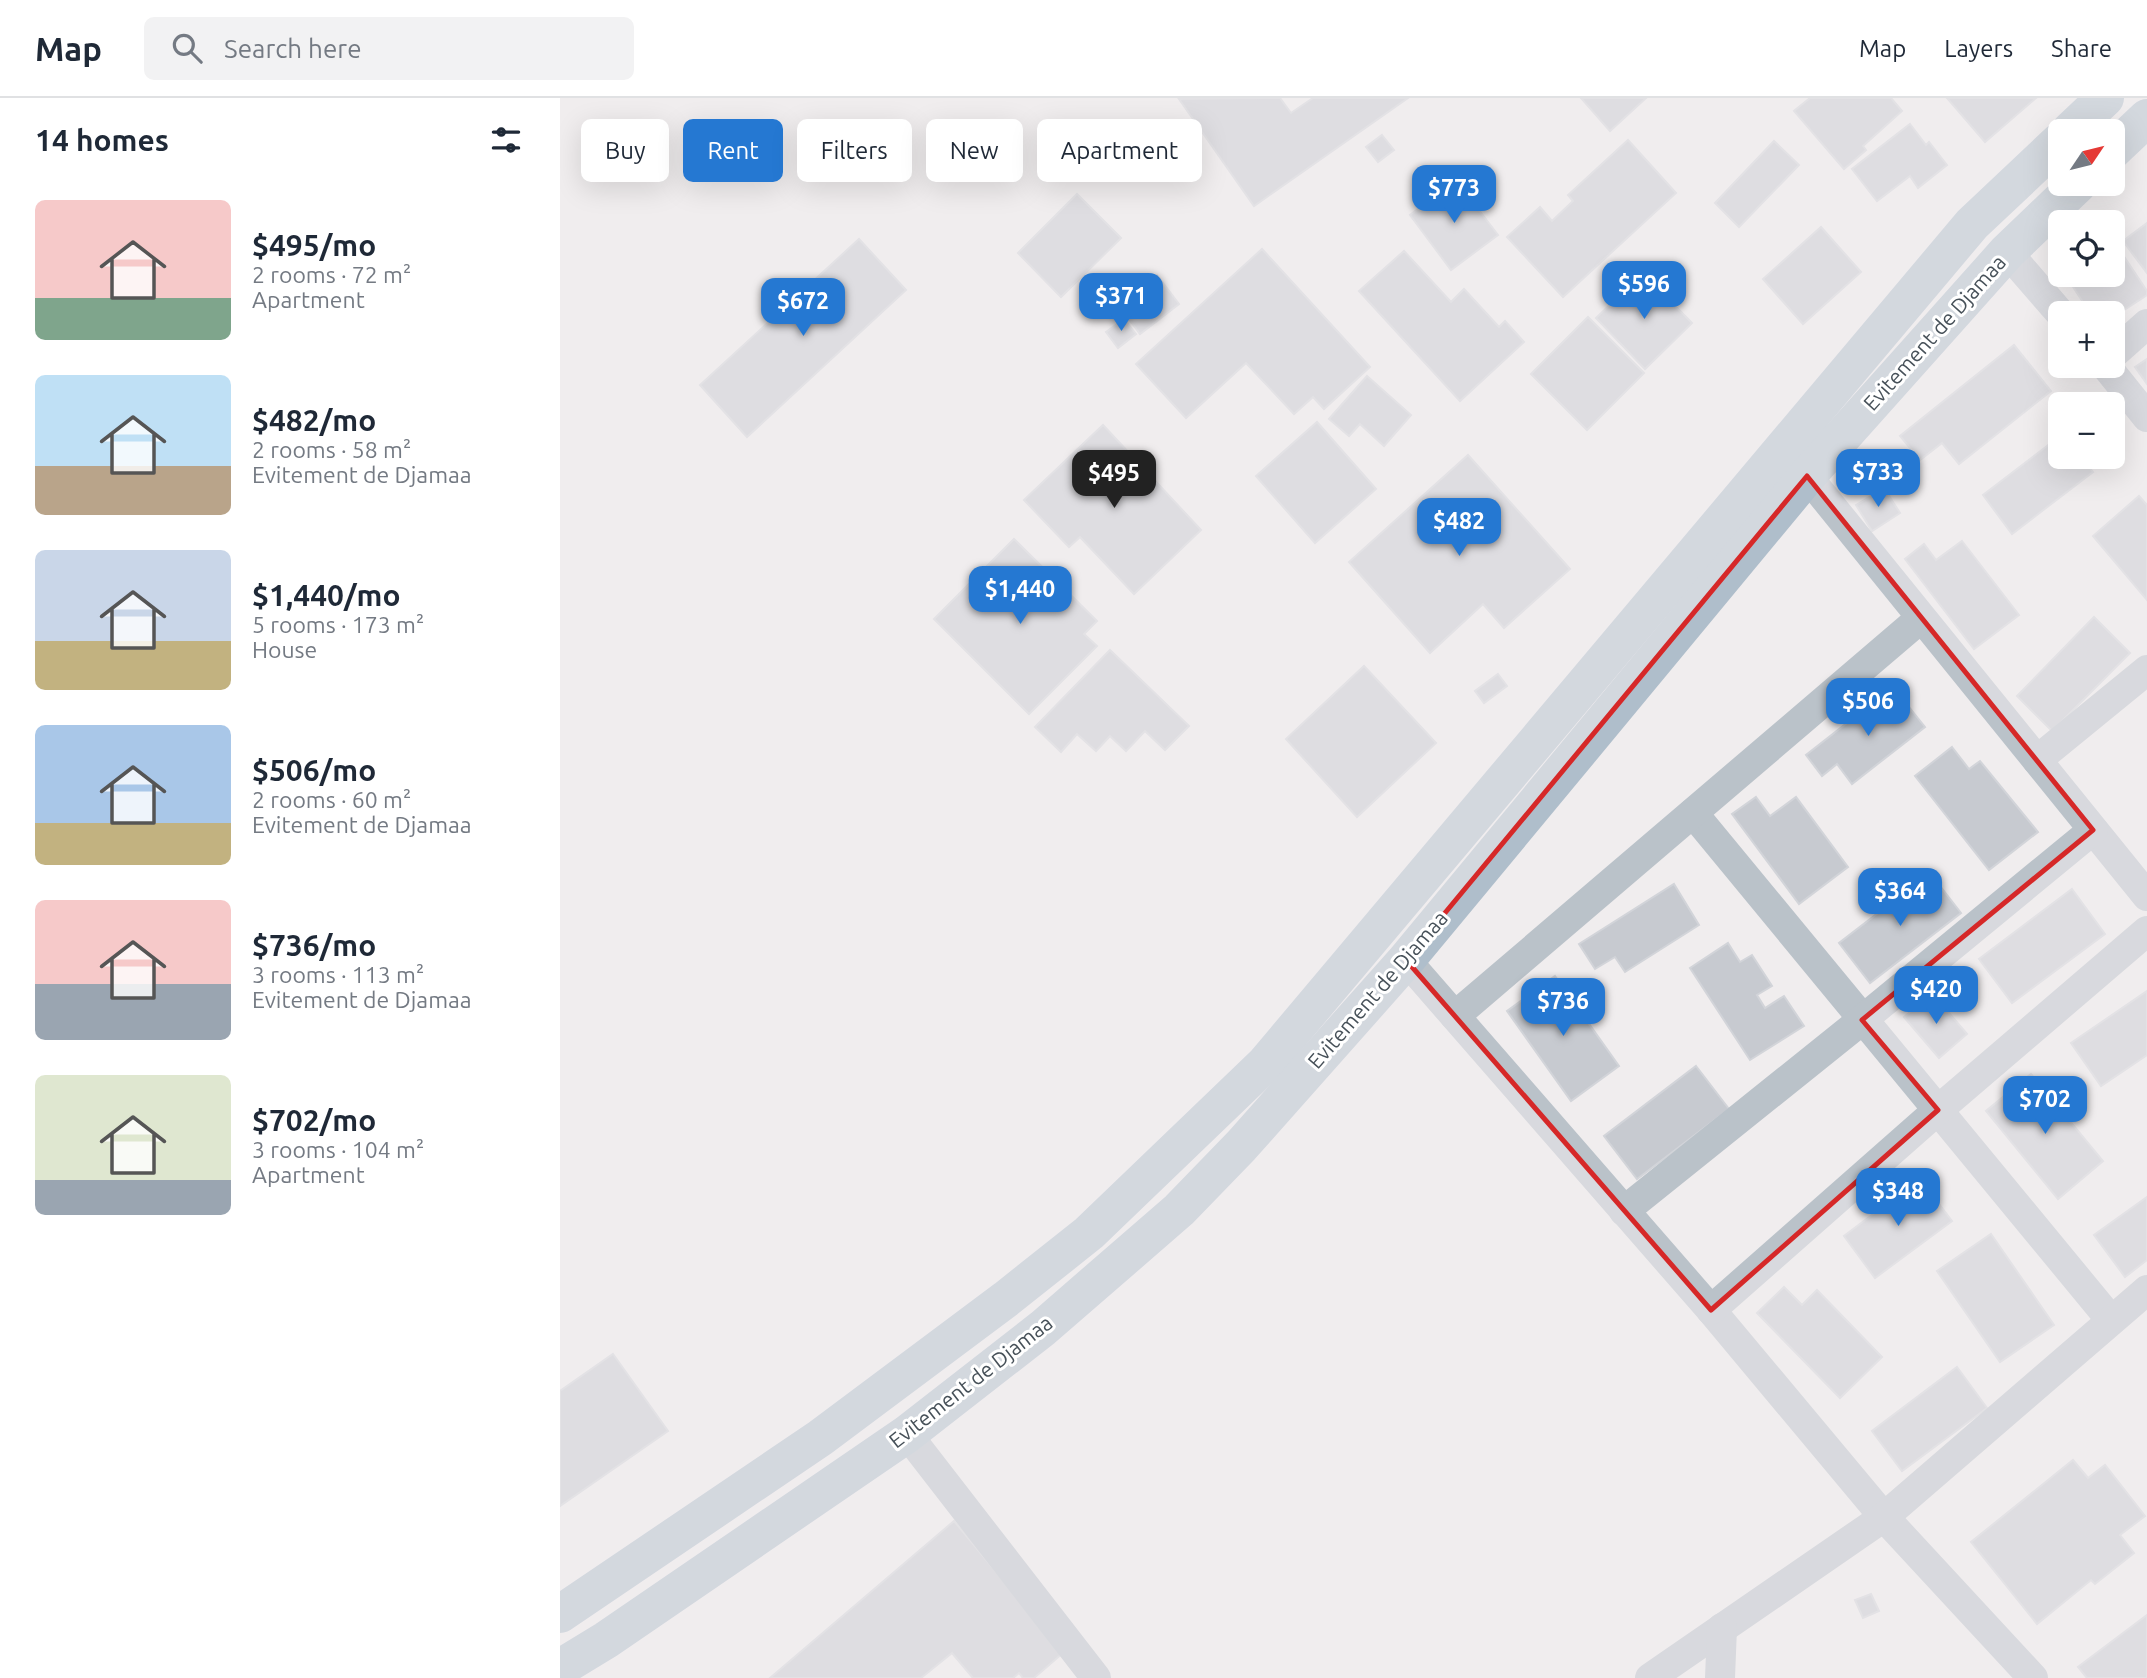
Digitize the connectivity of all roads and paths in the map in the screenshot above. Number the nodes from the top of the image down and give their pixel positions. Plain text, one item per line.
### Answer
1 (2105, 98) edge
2 (2147, 118) edge
3 (2083, 119) edge
4 (2125, 139) edge
5 (2048, 152) edge
6 (2065, 196) edge
7 (2007, 252) junction
8 (2050, 301) edge
9 (2147, 324) edge
10 (2125, 343) edge
11 (2116, 378) edge
12 (2147, 417) edge
13 (1807, 476) junction
14 (1921, 618) junction
15 (2147, 670) edge
16 (2037, 760) junction
17 (1693, 813) junction
18 (2094, 830) junction
19 (2147, 896) edge
20 (2147, 931) edge
21 (1406, 960) junction
22 (1455, 1016) junction
23 (1862, 1020) junction
24 (1938, 1110) junction
25 (1624, 1211) junction
26 (2147, 1290) edge
27 (1711, 1310) junction
28 (2111, 1320) junction
29 (907, 1434) junction
30 (1884, 1517) junction
31 (560, 1614) edge
32 (1722, 1628) junction
33 (560, 1668) edge
34 (1096, 1678) edge
35 (1650, 1678) edge
36 (1720, 1678) edge
37 (2033, 1678) edge

1 - 3 main road
2 - 4 main road
5 - 31 main road
6 - 7 main road, Evitement de Djamaa
7 - 8 street
7 - 13 main road, Evitement de Djamaa
9 - 10 street
11 - 12 street
13 - 14 street
13 - 21 main road, Evitement de Djamaa
14 - 16 street
14 - 17 street
15 - 16 street
16 - 18 street
17 - 22 street
17 - 23 street
18 - 19 street
18 - 23 street
20 - 24 street
21 - 22 street
21 - 29 main road, Evitement de Djamaa
22 - 25 street
23 - 24 street
23 - 25 street
24 - 27 street
24 - 28 street
25 - 27 street
26 - 28 street
27 - 30 street
28 - 30 street
29 - 33 main road, Evitement de Djamaa
29 - 34 street
30 - 32 street
30 - 37 street
32 - 35 street
32 - 36 street

